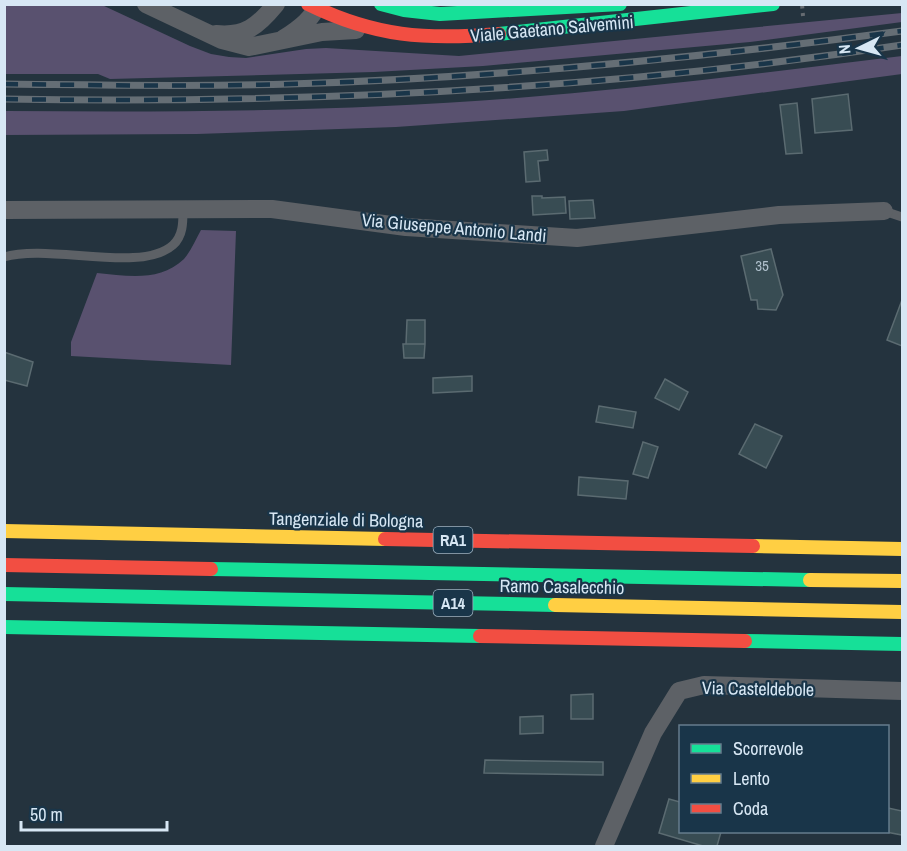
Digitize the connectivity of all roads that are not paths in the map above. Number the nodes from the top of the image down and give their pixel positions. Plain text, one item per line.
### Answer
1 (146, 4) edge
2 (276, 4) edge
3 (381, 4) edge
4 (620, 4) edge
5 (721, 4) edge
6 (773, 4) edge
7 (763, 5) edge
8 (314, 6) edge
9 (541, 7) edge
10 (369, 30) junction
11 (208, 33) junction
12 (279, 41) junction
13 (4, 210) edge
14 (183, 210) junction
15 (884, 211) joint
16 (903, 217) edge
17 (4, 257) edge
18 (4, 531) edge
19 (903, 549) edge
20 (4, 565) edge
21 (903, 581) edge
22 (4, 594) edge
23 (903, 612) edge
24 (4, 627) edge
25 (903, 644) edge
26 (903, 691) edge
27 (604, 846) edge

1 - 11 street
2 - 11 street
3 - 9 main road, Viale Gaetano Salvemini
4 - 9 main road, Viale Gaetano Salvemini
5 - 7 main road
6 - 7 main road
7 - 10 main road, Viale Gaetano Salvemini
8 - 10 main road, Viale Gaetano Salvemini
8 - 12 street
10 - 12 street, Viale Gaetano Salvemini
11 - 12 street
13 - 14 street, Via Giuseppe Antonio Landi
14 - 15 street, Via Giuseppe Antonio Landi
14 - 17 lane
15 - 16 lane, Via Giuseppe Antonio Landi
18 - 19 main road, Tangenziale di Bologna / RA1
20 - 21 main road, Ramo Casalecchio / A14
22 - 23 main road, Ramo Casalecchio / A14
24 - 25 main road
26 - 27 street, Via Casteldebole

